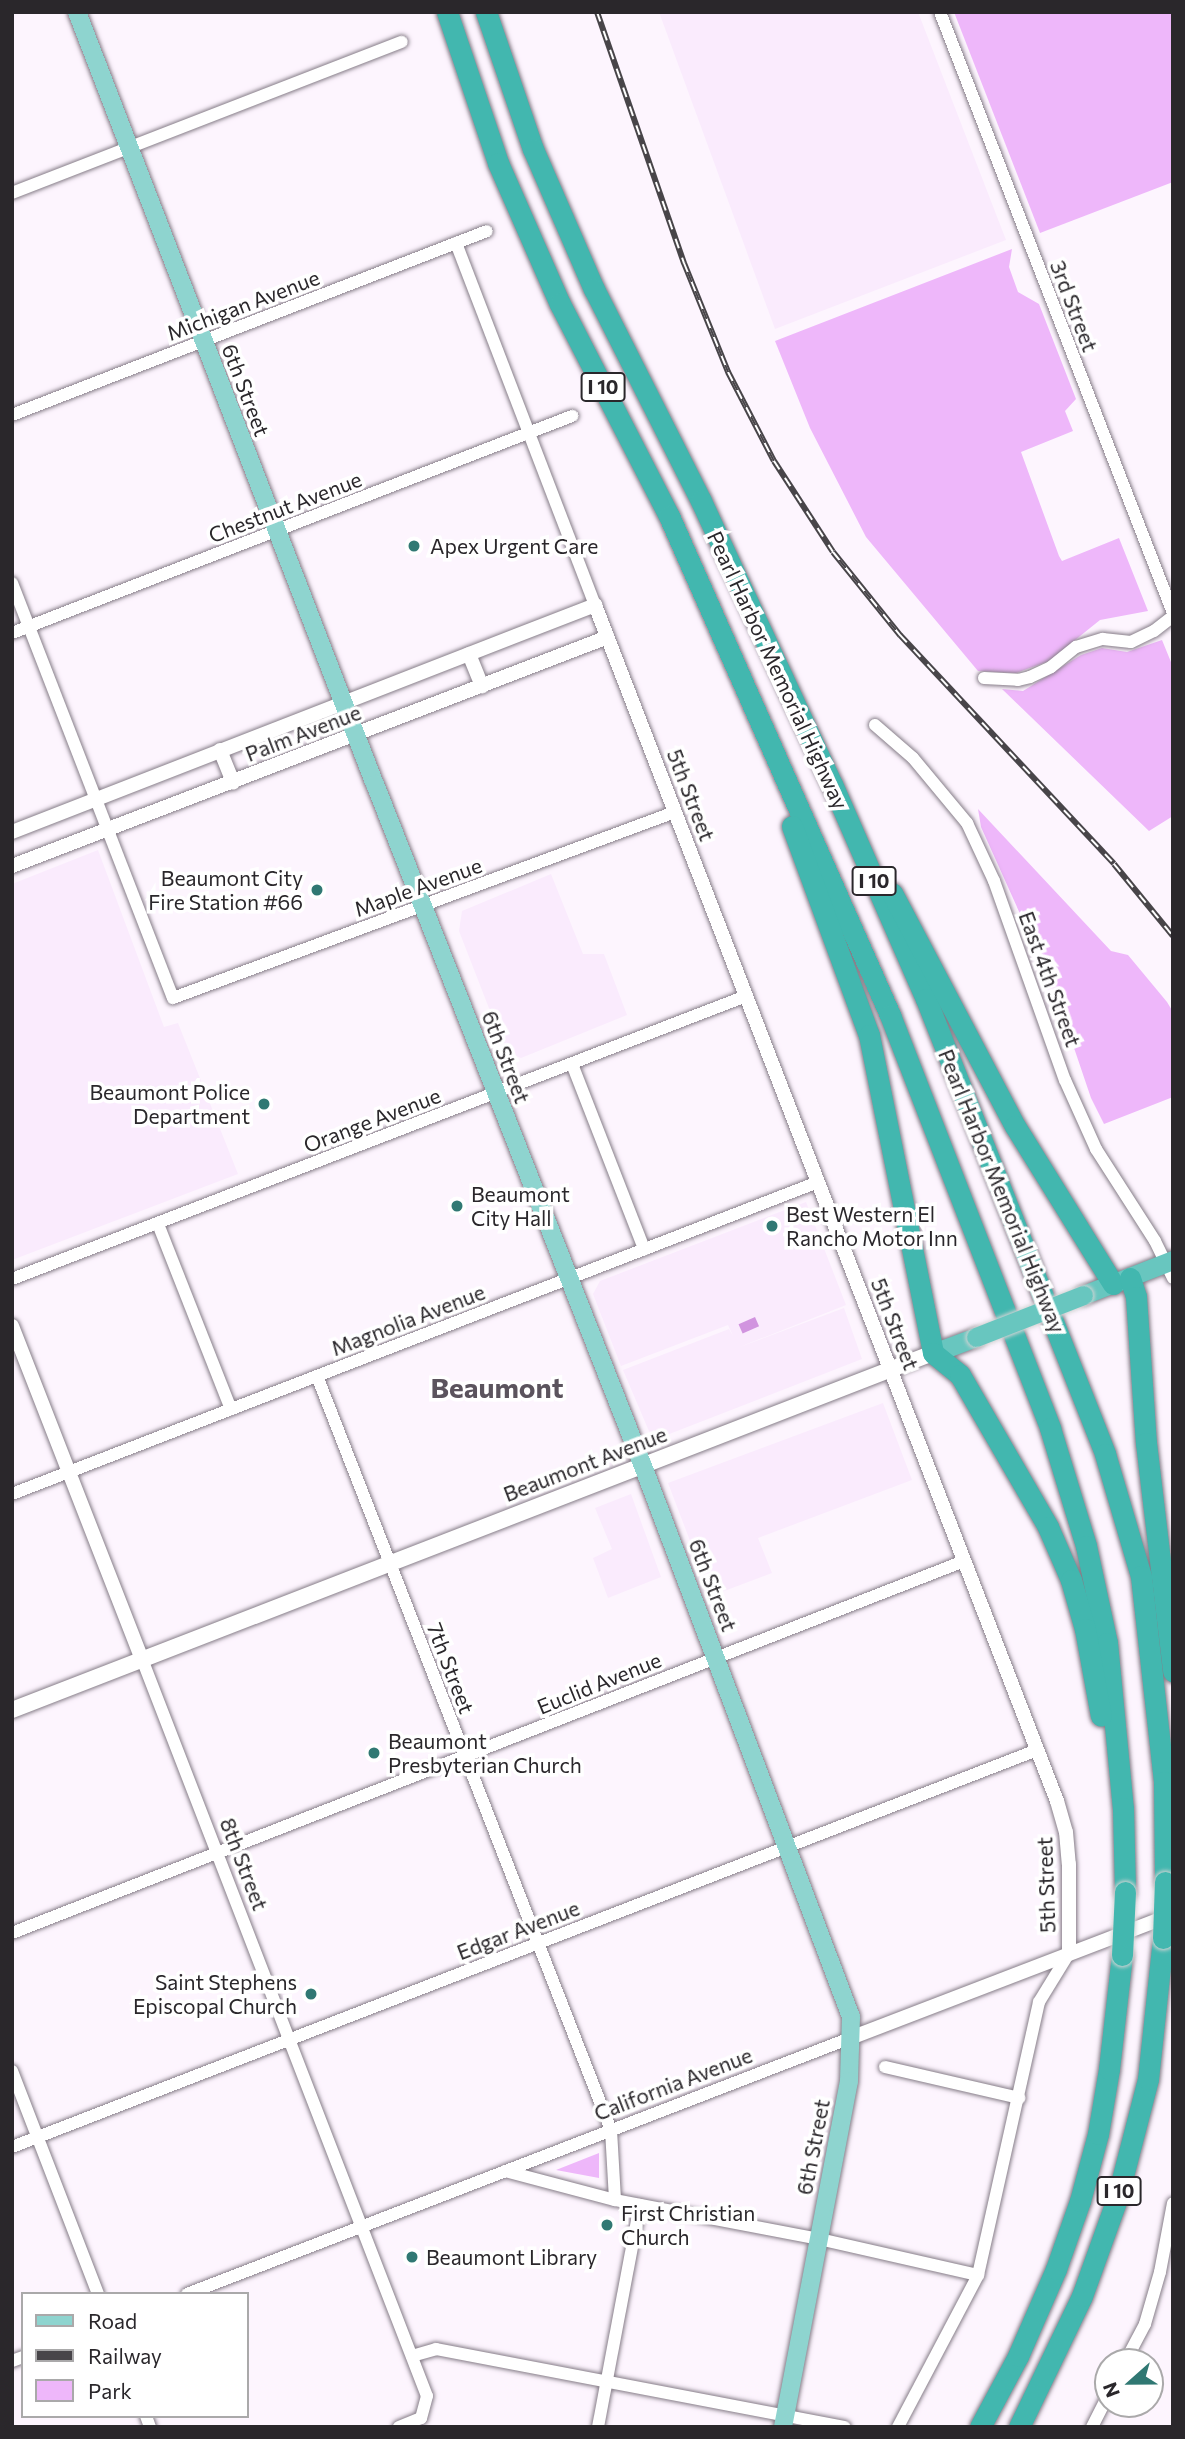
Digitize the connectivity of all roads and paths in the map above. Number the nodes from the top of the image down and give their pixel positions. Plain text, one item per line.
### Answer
1 (77, 12) edge
2 (447, 12) edge
3 (486, 12) edge
4 (940, 12) edge
5 (402, 42) dead end
6 (129, 148) junction
7 (12, 193) edge
8 (487, 231) dead end
9 (456, 243) junction
10 (203, 341) junction
11 (12, 415) edge
12 (572, 416) dead end
13 (529, 433) junction
14 (276, 531) junction
15 (12, 583) edge
16 (595, 605) junction
17 (1173, 614) edge
18 (29, 626) junction
19 (12, 633) edge
20 (608, 636) junction
21 (469, 654) junction
22 (984, 678) dead end
23 (482, 686) junction
24 (343, 703) junction
25 (874, 726) dead end
26 (356, 735) junction
27 (220, 750) junction
28 (774, 757) junction
29 (233, 782) junction
30 (832, 784) junction
31 (96, 799) junction
32 (675, 812) junction
33 (108, 829) junction
34 (12, 832) edge
35 (12, 866) edge
36 (423, 906) junction
37 (746, 996) junction
38 (572, 1064) junction
39 (496, 1092) junction
40 (818, 1182) junction
41 (158, 1224) junction
42 (644, 1249) junction
43 (1170, 1267) edge
44 (12, 1279) edge
45 (569, 1279) junction
46 (1122, 1281) junction
47 (12, 1326) edge
48 (933, 1353) junction
49 (891, 1370) junction
50 (317, 1376) junction
51 (231, 1409) junction
52 (643, 1466) junction
53 (69, 1472) junction
54 (12, 1494) edge
55 (964, 1561) junction
56 (390, 1564) junction
57 (716, 1658) junction
58 (142, 1660) junction
59 (1173, 1671) edge
60 (12, 1710) edge
61 (1173, 1745) edge
62 (1037, 1750) junction
63 (465, 1757) junction
64 (1164, 1782) junction
65 (789, 1846) junction
66 (217, 1853) junction
67 (1125, 1882) junction
68 (1173, 1914) edge
69 (12, 1933) edge
70 (538, 1943) junction
71 (1069, 1953) junction
72 (853, 2037) junction
73 (289, 2039) junction
74 (885, 2067) dead end
75 (12, 2071) edge
76 (1019, 2098) junction
77 (611, 2130) junction
78 (38, 2137) junction
79 (12, 2147) edge
80 (505, 2171) junction
81 (615, 2200) junction
82 (1173, 2203) edge
83 (640, 2205) junction
84 (362, 2226) junction
85 (819, 2239) junction
86 (978, 2275) junction
87 (97, 2292) edge
88 (192, 2292) edge
89 (1132, 2348) edge
90 (412, 2356) junction
91 (607, 2380) junction
92 (784, 2421) edge
93 (399, 2427) edge
94 (598, 2427) edge
95 (845, 2427) edge
96 (898, 2427) edge
97 (980, 2427) edge
98 (1019, 2427) edge

1 - 6 main road, 6th Street
2 - 28 highway, Pearl Harbor Memorial Highway / I 10
3 - 30 highway, Pearl Harbor Memorial Highway / I 10
4 - 17 street, 3rd Street
5 - 6 street
6 - 7 street
6 - 10 main road, 6th Street
8 - 9 street, Michigan Avenue
9 - 10 street, Michigan Avenue
9 - 13 street, 5th Street
10 - 11 street, Michigan Avenue
10 - 14 main road, 6th Street
12 - 13 street, Chestnut Avenue
13 - 14 street, Chestnut Avenue
13 - 16 street, 5th Street
14 - 18 street, Chestnut Avenue
14 - 24 main road, 6th Street
15 - 18 street
16 - 20 street, 5th Street
16 - 21 street, Palm Avenue
17 - 22 street
18 - 19 street, Chestnut Avenue
18 - 31 street
20 - 23 street, Palm Avenue
20 - 32 street, 5th Street
21 - 23 street
21 - 24 street, Palm Avenue
23 - 26 street, Palm Avenue
24 - 26 main road, 6th Street
24 - 27 street, Palm Avenue
25 - 43 street, East 4th Street
26 - 29 street, Palm Avenue
26 - 36 main road, 6th Street
27 - 29 street
27 - 31 street, Palm Avenue
28 - 48 highway
28 - 67 highway, Pearl Harbor Memorial Highway / I 10
29 - 33 street, Palm Avenue
30 - 46 highway
30 - 64 highway, Pearl Harbor Memorial Highway / I 10
31 - 33 street
31 - 34 street, Palm Avenue
32 - 36 street, Maple Avenue
32 - 37 street, 5th Street
33 - 35 street, Palm Avenue
33 - 36 street, Maple Avenue
36 - 39 main road, 6th Street
37 - 38 street, Orange Avenue
37 - 40 street, 5th Street
38 - 39 street, Orange Avenue
38 - 42 street
39 - 41 street, Orange Avenue
39 - 45 main road, 6th Street
40 - 42 street, Magnolia Avenue
40 - 49 street, 5th Street
41 - 44 street, Orange Avenue
41 - 51 street
42 - 45 street, Magnolia Avenue
43 - 46 highway, Beaumont Avenue
45 - 50 street, Magnolia Avenue
45 - 52 main road, 6th Street
46 - 48 highway, Beaumont Avenue, bridge
46 - 59 highway
47 - 53 street, 8th Street
48 - 49 main road, Beaumont Avenue
48 - 67 highway
49 - 52 main road, Beaumont Avenue
49 - 55 street, 5th Street
50 - 51 street, Magnolia Avenue
50 - 56 street, 7th Street
51 - 53 street, Magnolia Avenue
52 - 56 main road, Beaumont Avenue
52 - 57 main road, 6th Street
53 - 54 street, Magnolia Avenue
53 - 58 street, 8th Street
55 - 57 street, Euclid Avenue
55 - 62 street, 5th Street
56 - 58 main road, Beaumont Avenue
56 - 63 street, 7th Street
57 - 63 street, Euclid Avenue
57 - 65 main road, 6th Street
58 - 60 main road, Beaumont Avenue
58 - 66 street, 8th Street
61 - 64 highway
62 - 65 street, Edgar Avenue
62 - 71 street, 5th Street
63 - 66 street, Euclid Avenue
63 - 70 street, 7th Street
64 - 98 highway, Pearl Harbor Memorial Highway / I 10, bridge
65 - 70 street, Edgar Avenue
65 - 72 main road, 6th Street
66 - 69 street, Euclid Avenue
66 - 73 street, 8th Street
67 - 97 highway, Pearl Harbor Memorial Highway / I 10, bridge
68 - 71 street, California Avenue
70 - 73 street, Edgar Avenue
70 - 77 street, 7th Street
71 - 72 street, California Avenue
71 - 76 street, 5th Street
72 - 77 street, California Avenue
72 - 85 main road, 6th Street
73 - 78 street, Edgar Avenue
73 - 84 street, 8th Street
74 - 76 street
75 - 78 street
76 - 86 street, 5th Street
77 - 80 street, California Avenue
77 - 81 street, 7th Street
78 - 79 street, Edgar Avenue
78 - 87 street
80 - 81 street
80 - 84 street, California Avenue
81 - 83 street
82 - 89 street
83 - 85 street
83 - 91 street
84 - 88 street, California Avenue
84 - 90 street, 8th Street
85 - 86 street
85 - 92 main road, 6th Street
86 - 96 street, 5th Street
90 - 91 street
90 - 93 street, 8th Street
91 - 92 street
91 - 94 street
92 - 95 street

